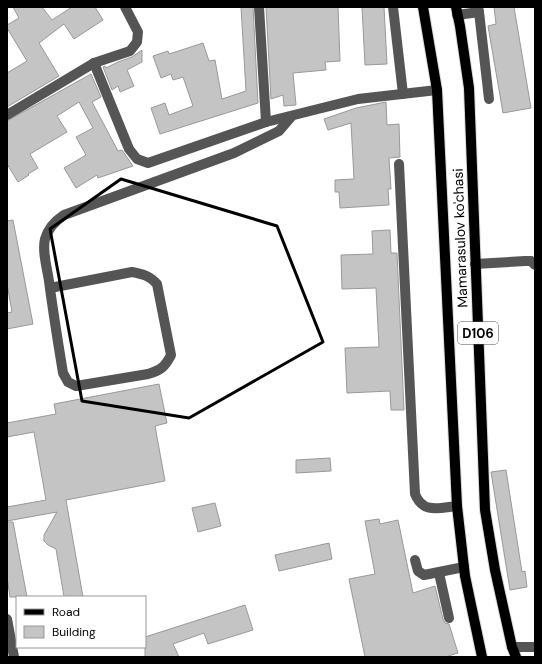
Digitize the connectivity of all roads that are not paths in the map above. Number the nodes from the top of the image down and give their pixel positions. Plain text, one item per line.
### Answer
1 (125, 7) edge
2 (259, 7) edge
3 (393, 7) edge
4 (423, 7) edge
5 (478, 9) edge
6 (457, 11) edge
7 (94, 63) junction
8 (437, 90) junction
9 (403, 94) junction
10 (489, 98) dead end
11 (7, 115) edge
12 (291, 117) junction
13 (266, 122) junction
14 (399, 164) dead end
15 (475, 264) junction
16 (535, 265) edge
17 (50, 288) junction
18 (457, 506) junction
19 (415, 560) dead end
20 (464, 566) junction
21 (439, 572) junction
22 (450, 618) dead end
23 (7, 619) edge
24 (535, 646) edge
25 (512, 647) junction
26 (479, 656) edge
27 (14, 657) edge
28 (516, 657) edge

1 - 7 street
2 - 13 street
3 - 9 street
4 - 8 main road, Mamarasulov ko'chasi / D106
5 - 6 street
5 - 10 street
6 - 15 main road, Mamarasulov ko'chasi / D106
7 - 11 street
7 - 13 street
8 - 9 street
8 - 18 main road, Mamarasulov ko'chasi / D106
9 - 12 street
12 - 13 street
12 - 17 street
14 - 18 street
15 - 16 street
15 - 25 main road, Mamarasulov ko'chasi / D106
17 - 17 street
18 - 20 main road, Mamarasulov ko'chasi / D106
19 - 21 street
20 - 21 street
20 - 26 main road, Mamarasulov ko'chasi / D106
21 - 22 street
23 - 27 street
24 - 25 street
25 - 28 main road, Mamarasulov ko'chasi / D106

